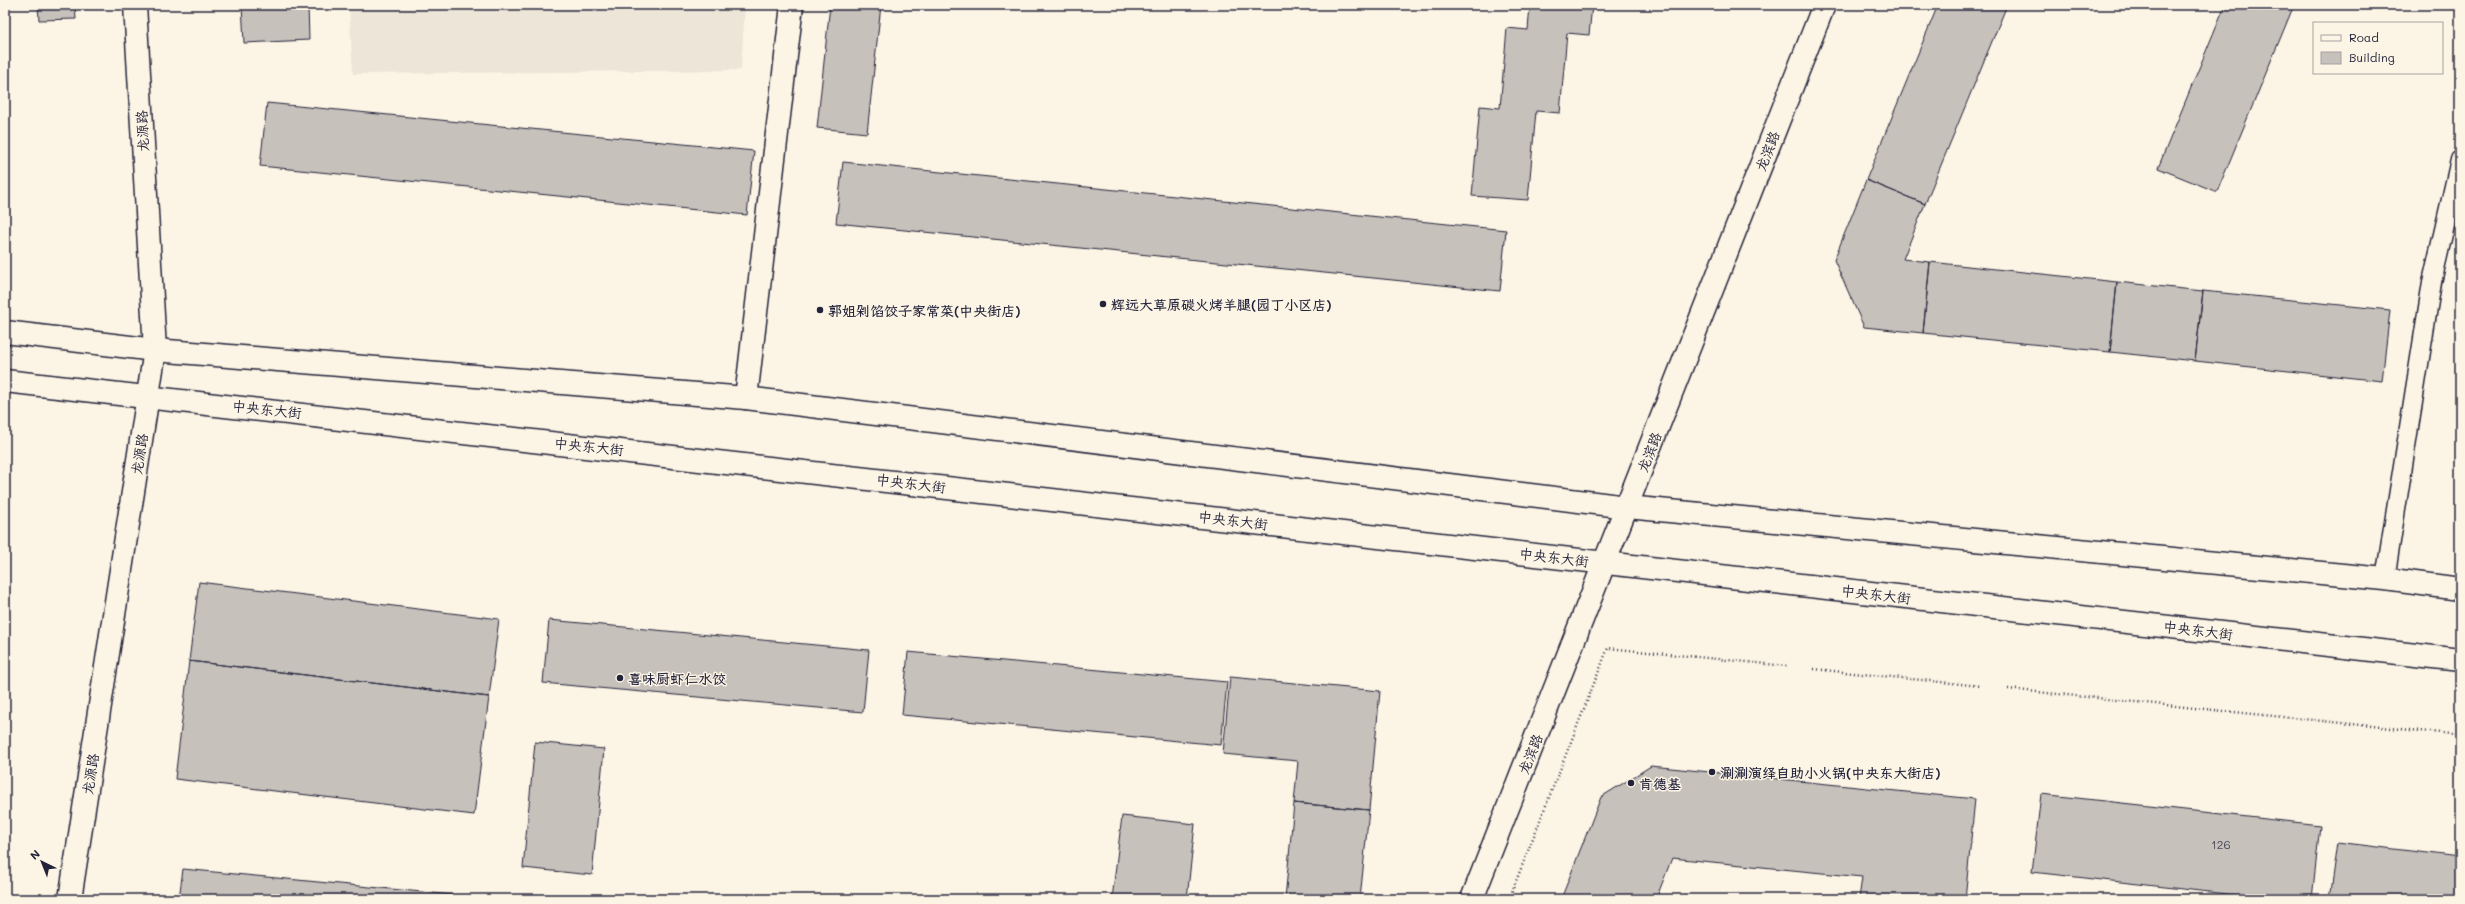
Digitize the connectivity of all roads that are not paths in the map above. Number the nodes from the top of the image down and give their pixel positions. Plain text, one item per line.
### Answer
1 (135, 5) edge
2 (792, 5) edge
3 (1824, 5) edge
4 (2460, 160) edge
5 (5, 332) edge
6 (155, 350) junction
7 (5, 381) edge
8 (148, 396) junction
9 (746, 398) junction
10 (1627, 507) junction
11 (1605, 563) junction
12 (2385, 579) junction
13 (2460, 589) edge
14 (2460, 660) edge
15 (70, 899) edge
16 (1472, 899) edge

1 - 6 main road, 龙源路
2 - 9 main road
3 - 10 main road, 龙滨路
4 - 12 lane
5 - 6 main road
6 - 8 main road, 龙源路
6 - 9 main road
7 - 8 main road, 中央东大街
8 - 11 main road, 中央东大街
8 - 15 main road, 龙源路
9 - 10 main road
10 - 11 main road, 龙滨路
10 - 12 main road
11 - 14 main road, 中央东大街
11 - 16 main road, 龙滨路
12 - 13 main road

